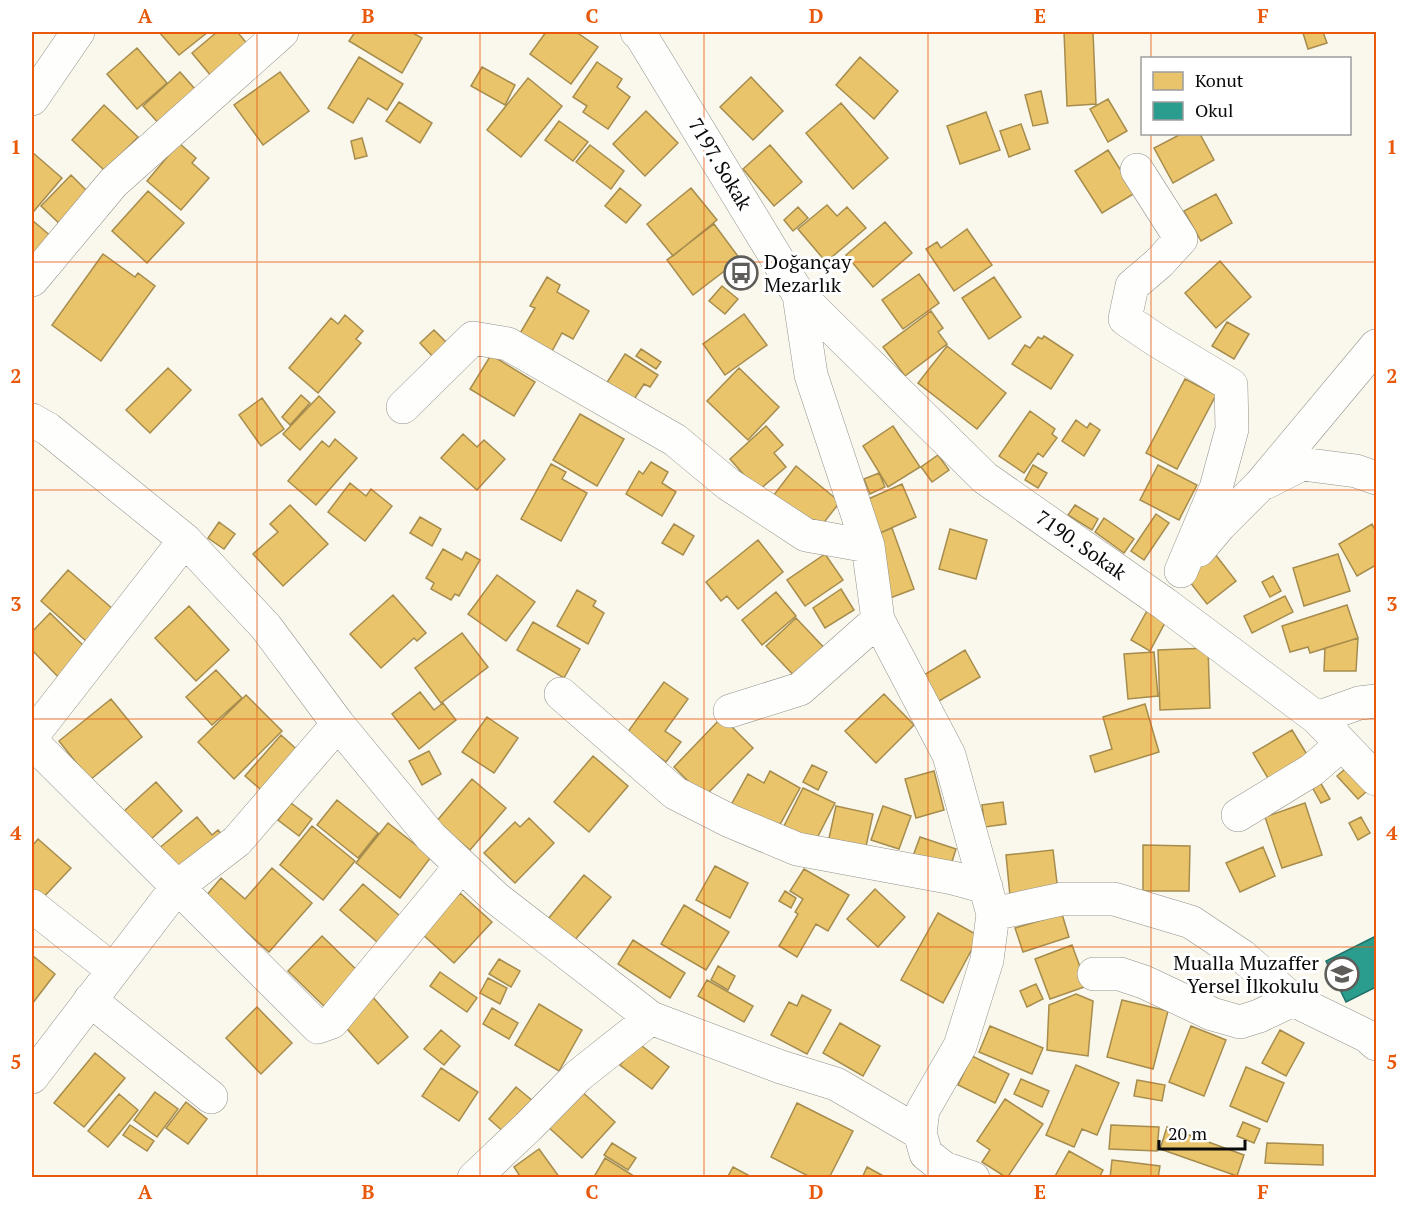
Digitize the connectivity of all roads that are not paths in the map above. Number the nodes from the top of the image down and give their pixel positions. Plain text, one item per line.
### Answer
1 (78, 32) edge
2 (282, 32) edge
3 (639, 32) edge
4 (32, 99) edge
5 (1137, 170) dead end
6 (32, 280) edge
7 (799, 295) junction
8 (1377, 345) edge
9 (403, 407) dead end
10 (32, 420) edge
11 (1377, 478) edge
12 (1260, 485) junction
13 (185, 540) junction
14 (868, 546) junction
15 (1181, 571) junction
16 (1165, 604) junction
17 (878, 620) junction
18 (561, 694) dead end
19 (1377, 701) edge
20 (730, 711) dead end
21 (1317, 718) junction
22 (338, 724) junction
23 (32, 736) edge
24 (32, 742) edge
25 (1342, 744) junction
26 (1377, 779) edge
27 (1238, 815) dead end
28 (461, 866) junction
29 (177, 887) junction
30 (990, 900) junction
31 (32, 906) edge
32 (113, 970) junction
33 (1094, 974) dead end
34 (90, 1000) junction
35 (1293, 1000) junction
36 (651, 1018) junction
37 (1377, 1044) edge
38 (32, 1077) edge
39 (211, 1097) dead end
40 (920, 1133) junction
41 (474, 1178) edge
42 (974, 1178) edge

1 - 4 street
2 - 6 street
3 - 7 street, 7197. Sokak
5 - 15 street
7 - 14 street
7 - 16 street, 7190. Sokak
8 - 12 street
9 - 14 street
10 - 13 street
11 - 12 street
12 - 15 street
13 - 22 street
13 - 23 street
14 - 17 street
15 - 16 street
16 - 21 street, 7190. Sokak
17 - 20 street
17 - 30 street
18 - 30 street
19 - 21 street
21 - 25 street, 7190. Sokak
22 - 28 street
22 - 29 street
24 - 29 street
25 - 26 street, 7190. Sokak
25 - 27 street
28 - 29 street
28 - 36 street
29 - 32 street
30 - 35 street
30 - 40 street
31 - 32 street
32 - 34 street
33 - 35 street
34 - 38 street
34 - 39 street
35 - 37 street
36 - 40 street
36 - 41 street
40 - 42 street

